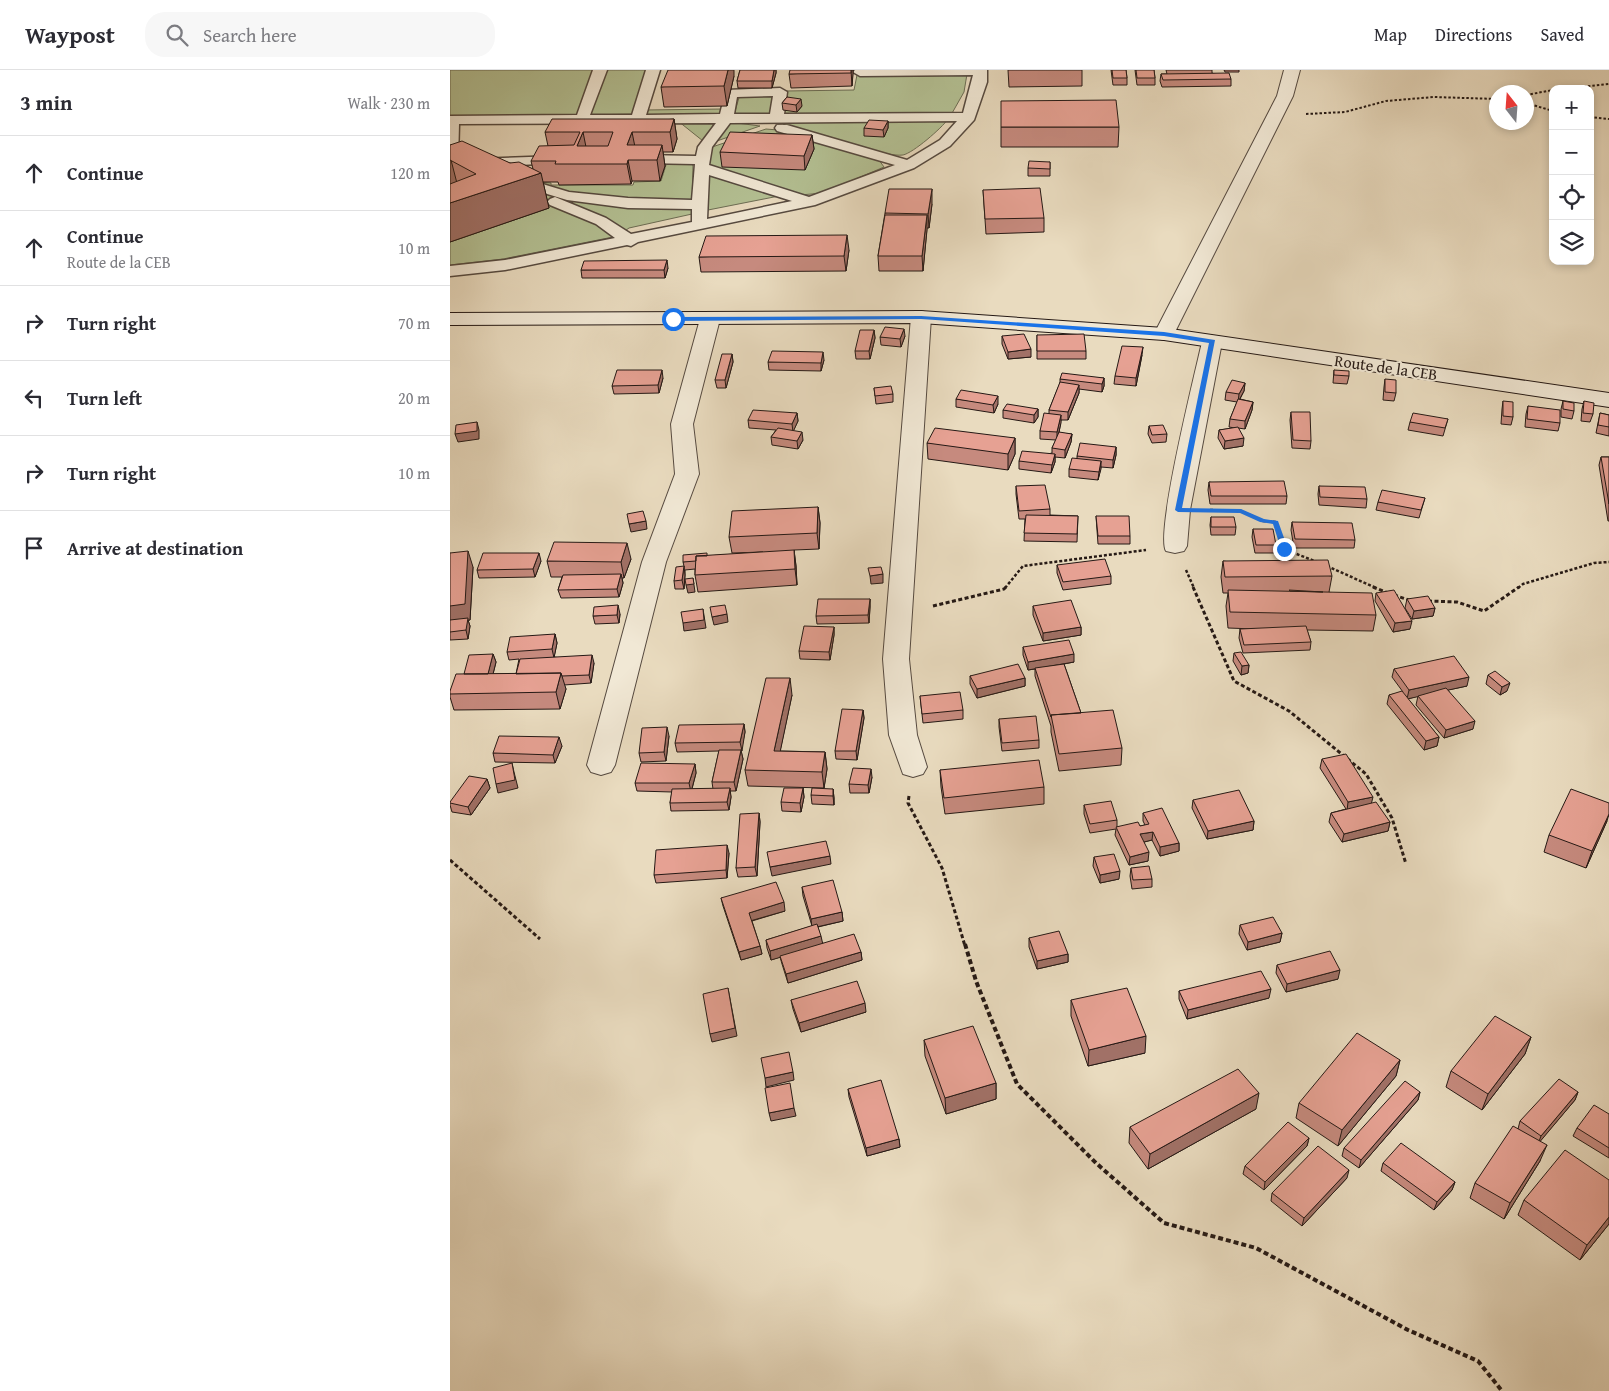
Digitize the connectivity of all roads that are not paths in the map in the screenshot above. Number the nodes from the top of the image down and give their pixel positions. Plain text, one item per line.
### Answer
1 (600, 70) edge
2 (653, 70) edge
3 (980, 70) edge
4 (1292, 70) edge
5 (860, 72) dead end
6 (969, 117) junction
7 (670, 118) junction
8 (726, 118) junction
9 (582, 119) junction
10 (638, 119) junction
11 (451, 120) edge
12 (774, 122) junction
13 (747, 133) edge
14 (730, 138) edge
15 (703, 158) junction
16 (557, 160) edge
17 (642, 160) edge
18 (450, 164) edge
19 (909, 165) junction
20 (486, 171) junction
21 (810, 202) junction
22 (698, 205) junction
23 (699, 226) junction
24 (631, 241) junction
25 (450, 271) edge
26 (921, 318) junction
27 (450, 319) edge
28 (710, 319) junction
29 (1164, 334) junction
30 (1212, 342) junction
31 (1609, 400) edge
32 (1175, 546) road end
33 (601, 765) dead end
34 (912, 767) road end

1 - 9 lane
2 - 10 lane
3 - 5 lane
3 - 6 lane
4 - 29 street
6 - 12 lane
6 - 19 lane
7 - 8 lane
7 - 10 lane
7 - 15 lane
8 - 12 lane
8 - 12 lane
8 - 15 lane
9 - 10 lane
9 - 11 lane
11 - 18 lane
12 - 13 lane
12 - 19 lane
14 - 15 lane
15 - 17 lane
15 - 21 lane
15 - 22 lane
16 - 18 lane
18 - 20 lane
19 - 21 lane
20 - 22 lane
20 - 24 lane
21 - 23 lane
22 - 23 lane
23 - 24 lane
24 - 25 lane
26 - 28 street, Route de la CEB
26 - 29 street, Route de la CEB
26 - 34 street
27 - 28 street, Route de la CEB
28 - 33 street
29 - 30 street, Route de la CEB
30 - 31 street, Route de la CEB
30 - 32 street

